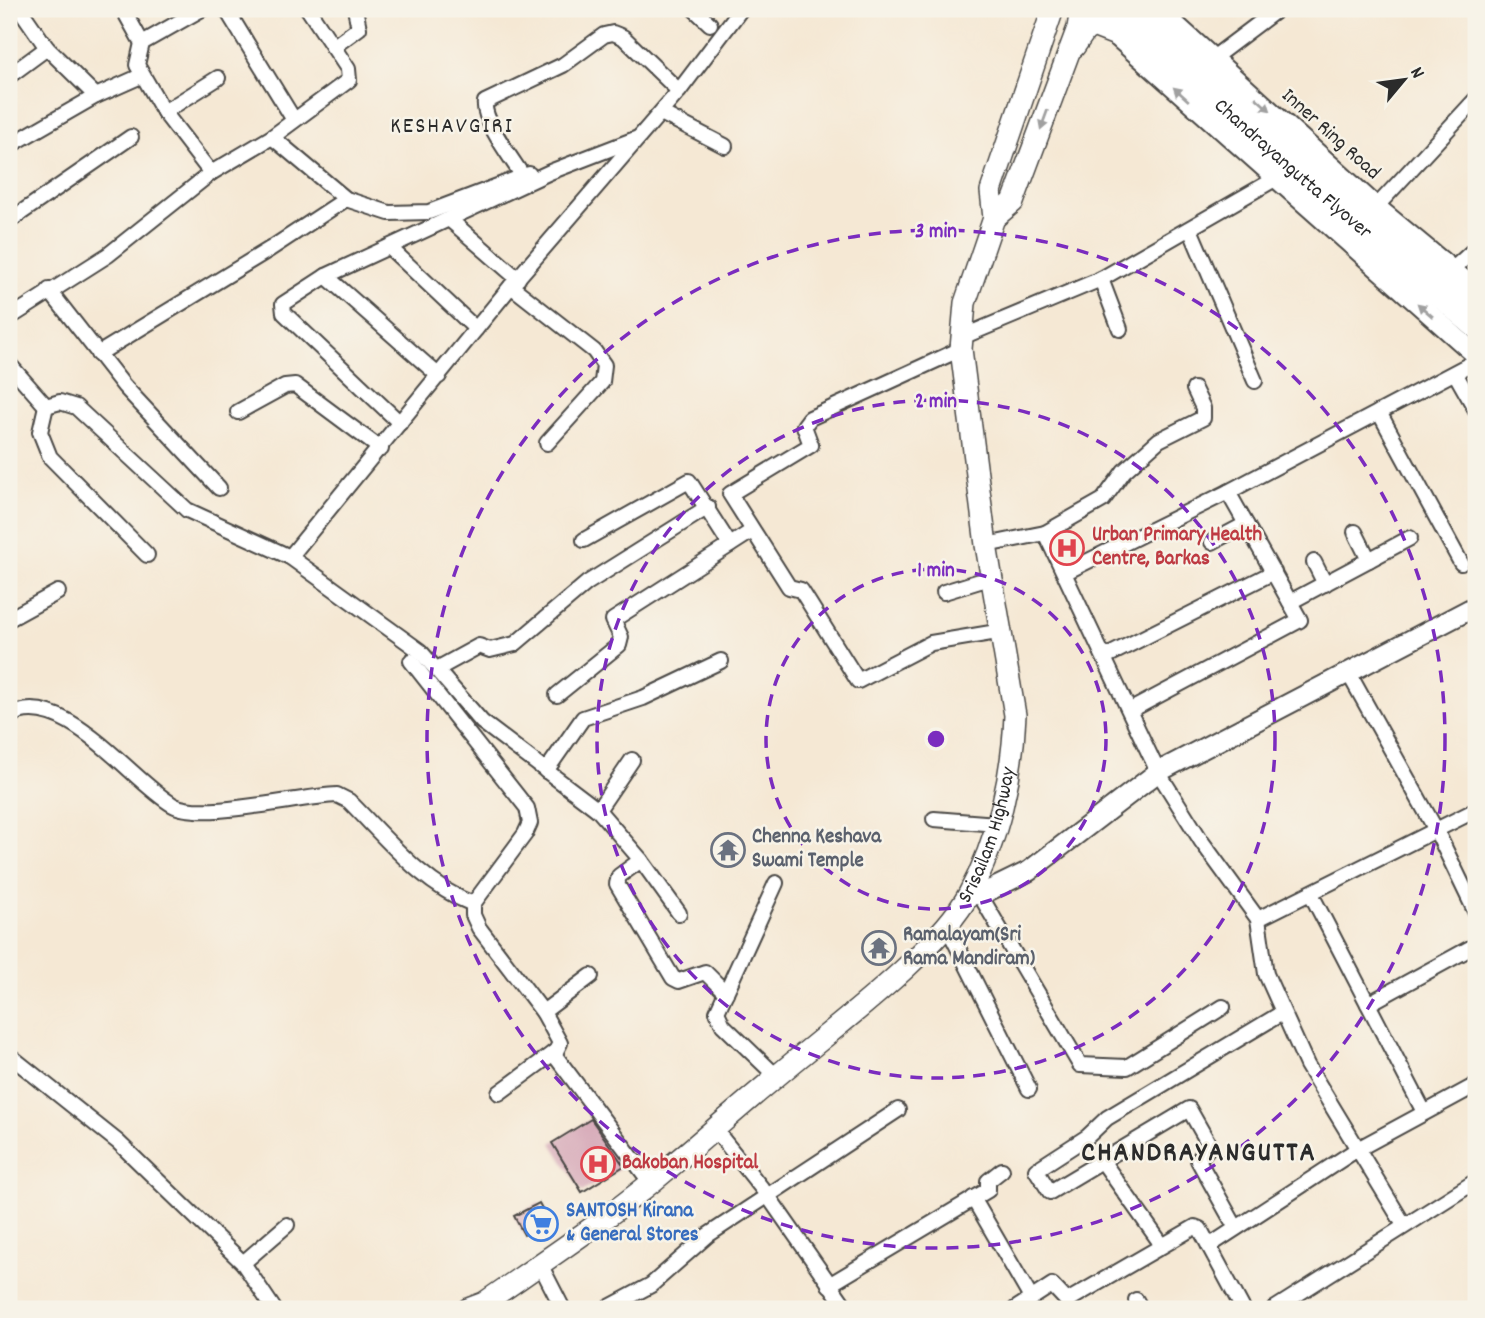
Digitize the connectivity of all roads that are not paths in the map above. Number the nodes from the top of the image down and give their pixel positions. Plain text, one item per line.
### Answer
1 (20, 9) edge
2 (123, 9) edge
3 (202, 9) edge
4 (226, 9) edge
5 (309, 9) edge
6 (355, 9) edge
7 (694, 9) edge
8 (741, 9) edge
9 (1043, 9) edge
10 (1053, 9) edge
11 (1081, 9) edge
12 (1086, 9) edge
13 (1110, 9) edge
14 (1133, 9) edge
15 (1158, 9) edge
16 (1278, 9) edge
17 (710, 24) dead end
18 (1116, 35) junction
19 (1045, 39) junction
20 (142, 43) junction
21 (47, 47) junction
22 (333, 47) junction
23 (1213, 58) junction
24 (1062, 70) junction
25 (9, 76) edge
26 (141, 76) junction
27 (218, 78) dead end
28 (679, 91) junction
29 (96, 96) junction
30 (1476, 99) edge
31 (164, 111) junction
32 (661, 113) junction
33 (293, 120) junction
34 (131, 136) dead end
35 (272, 137) junction
36 (639, 138) junction
37 (9, 146) edge
38 (725, 146) dead end
39 (550, 172) junction
40 (211, 173) junction
41 (522, 175) junction
42 (1275, 179) junction
43 (346, 199) junction
44 (1376, 207) junction
45 (993, 218) junction
46 (449, 219) junction
47 (9, 221) edge
48 (1190, 229) junction
49 (389, 247) junction
50 (1476, 248) edge
51 (1452, 270) junction
52 (326, 276) junction
53 (1101, 279) junction
54 (514, 283) junction
55 (49, 290) junction
56 (1476, 290) edge
57 (1476, 306) edge
58 (9, 318) edge
59 (1476, 328) edge
60 (476, 329) junction
61 (1119, 329) dead end
62 (961, 343) junction
63 (98, 354) junction
64 (1476, 355) edge
65 (1476, 361) edge
66 (9, 364) edge
67 (1455, 373) junction
68 (439, 376) junction
69 (1255, 381) dead end
70 (1194, 389) dead end
71 (46, 407) junction
72 (1476, 410) edge
73 (238, 412) dead end
74 (1379, 412) junction
75 (400, 423) junction
76 (547, 443) dead end
77 (381, 449) junction
78 (219, 488) dead end
79 (1228, 492) junction
80 (708, 507) junction
81 (1246, 524) junction
82 (752, 531) junction
83 (1354, 532) dead end
84 (1045, 533) junction
85 (1410, 538) dead end
86 (584, 540) dead end
87 (1212, 542) dead end
88 (730, 545) junction
89 (986, 545) junction
90 (147, 555) dead end
91 (290, 557) junction
92 (1369, 559) junction
93 (1314, 562) dead end
94 (1461, 563) dead end
95 (1066, 572) junction
96 (1274, 572) junction
97 (993, 577) junction
98 (1325, 584) junction
99 (58, 592) dead end
100 (944, 592) dead end
101 (1290, 603) junction
102 (1476, 606) edge
103 (9, 619) edge
104 (1003, 631) junction
105 (1105, 657) junction
106 (411, 661) dead end
107 (721, 661) dead end
108 (438, 669) junction
109 (1348, 672) junction
110 (557, 695) dead end
111 (1130, 710) junction
112 (9, 716) edge
113 (632, 760) dead end
114 (546, 771) junction
115 (1158, 772) junction
116 (597, 810) junction
117 (1476, 810) edge
118 (934, 819) dead end
119 (997, 824) junction
120 (1436, 830) junction
121 (641, 860) junction
122 (776, 883) dead end
123 (1311, 894) junction
124 (975, 895) junction
125 (473, 904) junction
126 (679, 913) dead end
127 (1476, 913) edge
128 (1258, 919) junction
129 (947, 926) junction
130 (1476, 945) edge
131 (591, 976) dead end
132 (726, 993) junction
133 (1368, 1004) junction
134 (1223, 1007) dead end
135 (543, 1012) junction
136 (1282, 1013) junction
137 (553, 1053) junction
138 (9, 1055) edge
139 (776, 1076) junction
140 (1476, 1085) edge
141 (1030, 1089) dead end
142 (499, 1093) dead end
143 (898, 1110) dead end
144 (1424, 1112) junction
145 (713, 1127) junction
146 (1356, 1150) junction
147 (1102, 1163) junction
148 (1002, 1170) dead end
149 (1476, 1181) edge
150 (651, 1182) junction
151 (768, 1196) junction
152 (973, 1198) junction
153 (287, 1225) dead end
154 (1404, 1226) junction
155 (1236, 1228) junction
156 (1161, 1245) junction
157 (1209, 1246) junction
158 (243, 1263) junction
159 (540, 1264) junction
160 (829, 1285) junction
161 (1031, 1298) junction
162 (1077, 1303) edge
163 (480, 1307) edge
164 (274, 1309) edge
165 (563, 1309) edge
166 (606, 1309) edge
167 (848, 1309) edge
168 (1017, 1309) edge
169 (1243, 1309) edge
170 (1273, 1309) edge

1 - 21 street
2 - 20 street
3 - 20 street
4 - 33 street
5 - 22 street
6 - 22 street
7 - 17 street
8 - 28 street
9 - 19 highway
10 - 19 highway
11 - 24 highway
12 - 18 main road
13 - 59 highway, Chandrayangutta Flyover
14 - 57 highway, Chandrayangutta Flyover
15 - 23 main road, Inner Ring Road
16 - 23 street
18 - 24 highway
42 -> 18 main road
19 - 45 highway
20 - 26 street
21 - 25 street
21 - 29 street
22 - 33 street
23 -> 44 main road, Inner Ring Road
24 -> 45 highway
26 - 29 street
26 - 31 street
27 - 31 street
28 - 32 street
28 - 41 street
29 - 37 street
30 - 44 street
31 - 40 street
32 - 36 street
32 - 38 street
33 - 35 street
34 - 47 street
35 - 40 street
35 - 43 street
36 - 39 street
36 - 54 street
39 - 41 street
39 - 46 street
40 - 55 street
41 - 43 street
42 - 48 street
64 -> 42 main road
43 - 63 street
44 - 51 main road, Inner Ring Road
45 - 62 highway, Srisailam Highway
46 - 49 street
46 - 54 street
48 - 53 street
48 - 69 street
49 - 52 street
49 - 60 street
50 - 51 street
51 - 56 main road, Inner Ring Road
52 - 68 street
52 - 75 street
53 - 61 street
53 - 62 street
54 - 60 street
54 - 76 street
55 - 58 street
55 - 63 street
60 - 68 street
62 - 82 street
62 - 89 highway, Srisailam Highway
63 - 78 street
65 - 67 street
66 - 71 street
67 - 72 street
67 - 74 street
68 - 75 street
70 - 84 street
71 - 90 street
71 - 91 street
73 - 77 street
74 - 79 street
74 - 94 street
75 - 77 street
77 - 91 street
79 - 81 street
79 - 95 street
80 - 86 street
80 - 88 street
80 - 108 street
81 - 87 street
81 - 96 street
82 - 88 street
82 - 104 street
83 - 92 street
84 - 89 street
84 - 95 street
85 - 92 street
88 - 110 street
89 - 97 highway, Srisailam Highway
91 - 108 street
92 - 98 street
93 - 98 street
95 - 105 street
96 - 101 street
96 - 105 street
97 - 100 street
97 - 104 highway, Srisailam Highway
98 - 101 street
99 - 103 street
101 - 111 street
102 - 109 main road
104 - 119 highway, Srisailam Highway
105 - 111 street
106 - 125 street
107 - 114 street
108 - 114 street
109 - 115 main road
109 - 120 street
111 - 115 street
112 - 125 street
113 - 116 street
114 - 116 street
115 - 124 main road
115 - 128 street
116 - 121 street
117 - 120 street
118 - 119 street
119 - 124 highway, Srisailam Highway
120 - 123 street
120 - 127 street
121 - 126 street
121 - 132 street
122 - 132 street
123 - 128 street
123 - 133 street
124 - 129 highway, Srisailam Highway
124 - 134 street
125 - 135 street
128 - 136 street
129 - 139 highway, Srisailam Highway
129 - 141 street
130 - 133 street
131 - 135 street
132 - 139 street
133 - 144 street
135 - 137 street
136 - 146 street
136 - 147 street
137 - 142 street
137 - 150 street
138 - 158 street
139 - 145 highway, Srisailam Highway
140 - 144 street
143 - 151 street
144 - 146 street
145 - 150 highway, Srisailam Highway
145 - 151 street
146 - 154 street
146 - 155 street
147 - 155 street
147 - 156 street
148 - 152 street
149 - 154 street
150 - 159 highway, Srisailam Highway
151 - 160 street
151 - 166 street
152 - 160 street
152 - 161 street
153 - 158 street
154 - 170 street
155 - 157 street
156 - 157 street
156 - 162 street
157 - 169 street
158 - 164 street
159 - 163 highway, Srisailam Highway
159 - 165 street
160 - 167 street
161 - 162 street
161 - 168 street

